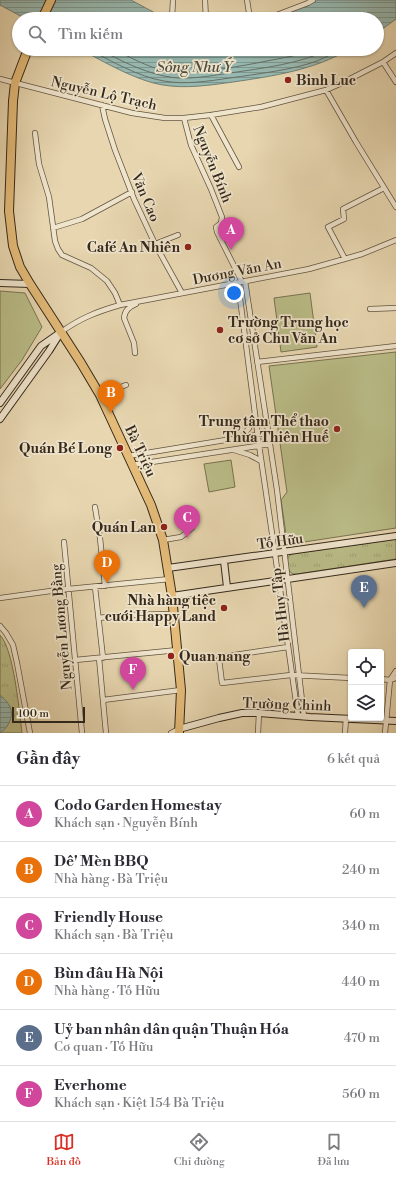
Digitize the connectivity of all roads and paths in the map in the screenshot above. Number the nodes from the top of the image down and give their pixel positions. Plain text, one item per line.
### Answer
1 (51, 0) edge
2 (173, 0) edge
3 (205, 0) edge
4 (247, 0) edge
5 (312, 0) edge
6 (45, 12) edge
7 (172, 12) edge
8 (206, 12) edge
9 (249, 12) edge
10 (283, 12) edge
11 (396, 53) edge
12 (25, 56) edge
13 (383, 62) junction
14 (0, 79) edge
15 (396, 82) edge
16 (15, 83) junction
17 (326, 90) junction
18 (102, 105) junction
19 (212, 115) junction
20 (184, 118) junction
21 (35, 133) dead end
22 (240, 167) dead end
23 (384, 188) junction
24 (132, 192) junction
25 (396, 207) edge
26 (53, 228) junction
27 (178, 235) dead end
28 (396, 240) edge
29 (155, 244) junction
30 (345, 259) junction
31 (242, 282) junction
32 (0, 283) edge
33 (30, 284) junction
34 (182, 293) junction
35 (145, 300) junction
36 (120, 305) junction
37 (396, 308) edge
38 (370, 309) dead end
39 (61, 332) junction
40 (252, 332) junction
41 (245, 333) junction
42 (396, 346) edge
43 (135, 353) dead end
44 (257, 362) junction
45 (126, 385) dead end
46 (252, 386) junction
47 (261, 386) junction
48 (100, 395) junction
49 (0, 403) edge
50 (255, 413) junction
51 (0, 419) edge
52 (268, 433) junction
53 (258, 435) junction
54 (242, 438) junction
55 (270, 444) junction
56 (259, 446) junction
57 (232, 449) junction
58 (128, 456) junction
59 (262, 461) junction
60 (132, 465) junction
61 (95, 507) dead end
62 (192, 528) dead end
63 (396, 536) edge
64 (162, 540) junction
65 (64, 542) dead end
66 (284, 552) junction
67 (275, 554) junction
68 (224, 561) junction
69 (396, 563) edge
70 (168, 568) junction
71 (288, 578) junction
72 (170, 579) junction
73 (279, 580) junction
74 (95, 586) junction
75 (105, 586) junction
76 (227, 587) junction
77 (68, 589) junction
78 (172, 596) junction
79 (0, 598) edge
80 (174, 614) junction
81 (99, 618) junction
82 (0, 626) edge
83 (288, 647) junction
84 (178, 650) junction
85 (101, 658) junction
86 (76, 660) junction
87 (396, 670) edge
88 (291, 675) junction
89 (299, 675) junction
90 (348, 678) edge
91 (396, 678) edge
92 (384, 679) edge
93 (390, 680) junction
94 (181, 690) junction
95 (103, 700) junction
96 (259, 713) junction
97 (301, 716) junction
98 (346, 718) junction
99 (386, 720) junction
100 (396, 721) edge
101 (179, 731) edge
102 (30, 733) edge
103 (82, 733) edge
104 (106, 733) edge
105 (171, 733) edge
106 (258, 733) edge
107 (345, 733) edge
108 (385, 733) edge

1 - 6 highway
2 - 7 street
3 - 8 street
4 - 9 street
5 - 10 street
11 - 13 street, Nguyễn Lộ Trạch
12 - 16 highway, Bà Triệu
13 - 15 street
13 - 17 street, Nguyễn Lộ Trạch
14 - 16 street, Nguyễn Lộ Trạch
16 - 18 street, Nguyễn Lộ Trạch
16 - 33 highway, Bà Triệu
17 - 19 street, Nguyễn Lộ Trạch
17 - 23 street
18 - 20 street, Nguyễn Lộ Trạch
18 - 24 street, Văn Cao
19 - 20 street, Nguyễn Lộ Trạch
19 - 22 street
20 - 31 street, Nguyễn Bính
21 - 26 street
23 - 25 street
23 - 30 street
24 - 26 street
24 - 29 street, Văn Cao
26 - 36 street
27 - 29 street
28 - 30 street, Dương Văn An
29 - 34 street, Văn Cao
30 - 31 street, Dương Văn An
31 - 34 street, Dương Văn An
31 - 40 street, Hà Huy Tập
31 - 41 street, Hà Huy Tập
32 - 33 main road
33 - 39 highway, Bà Triệu
34 - 35 street, Dương Văn An
35 - 36 street, Dương Văn An
35 - 43 street
36 - 39 street, Dương Văn An
37 - 38 street
39 - 48 highway, Bà Triệu
39 - 49 main road
39 - 51 main road
40 - 41 street
40 - 44 street, Hà Huy Tập
41 - 46 street, Hà Huy Tập
42 - 44 street
44 - 47 street, Hà Huy Tập
45 - 48 street
46 - 47 street
46 - 50 street, Hà Huy Tập
47 - 52 street, Hà Huy Tập
48 - 58 highway, Bà Triệu
50 - 53 street, Hà Huy Tập
50 - 54 street
52 - 53 street
52 - 55 street, Hà Huy Tập
53 - 54 street
53 - 56 street, Hà Huy Tập
54 - 58 street
55 - 56 street
55 - 66 street, Hà Huy Tập
56 - 57 street
56 - 59 street, Hà Huy Tập
57 - 59 street
57 - 60 street
58 - 60 highway, Bà Triệu
59 - 67 street, Hà Huy Tập
60 - 64 highway, Bà Triệu
61 - 75 street
62 - 64 street
63 - 66 main road, Tố Hữu
64 - 70 highway, Bà Triệu
65 - 77 street, Nguyễn Lương Bằng
66 - 67 main road, Tố Hữu
66 - 71 street, Hà Huy Tập
67 - 68 main road, Tố Hữu
67 - 73 street, Hà Huy Tập
68 - 70 main road, Tố Hữu
68 - 76 main road
69 - 71 main road
70 - 72 highway, Bà Triệu
71 - 73 main road
71 - 89 street, Hà Huy Tập
72 - 75 street
72 - 78 highway, Bà Triệu
73 - 76 main road
73 - 83 street, Hà Huy Tập
74 - 75 street
74 - 77 street
74 - 81 street
76 - 78 main road
77 - 79 street
77 - 86 street, Nguyễn Lương Bằng
78 - 80 highway, Bà Triệu
80 - 81 street
80 - 84 highway, Bà Triệu
81 - 85 street
82 - 102 street
83 - 88 street, Hà Huy Tập
83 - 88 street
84 - 85 street
84 - 94 highway, Bà Triệu
85 - 86 street
85 - 95 street
86 - 103 street, Nguyễn Lương Bằng
87 - 93 street
88 - 89 street
88 - 97 street, Hà Huy Tập
89 - 90 street
89 - 97 street, Hà Huy Tập
91 - 93 street
92 - 93 street
93 - 99 street
94 - 95 street
94 - 101 highway, Bà Triệu
95 - 104 street
96 - 97 main road, Trường Chinh
96 - 101 main road, Trường Chinh
96 - 106 street
97 - 98 main road, Trường Chinh
98 - 99 main road, Trường Chinh
98 - 107 street
99 - 100 main road, Trường Chinh
99 - 108 street
101 - 105 street

